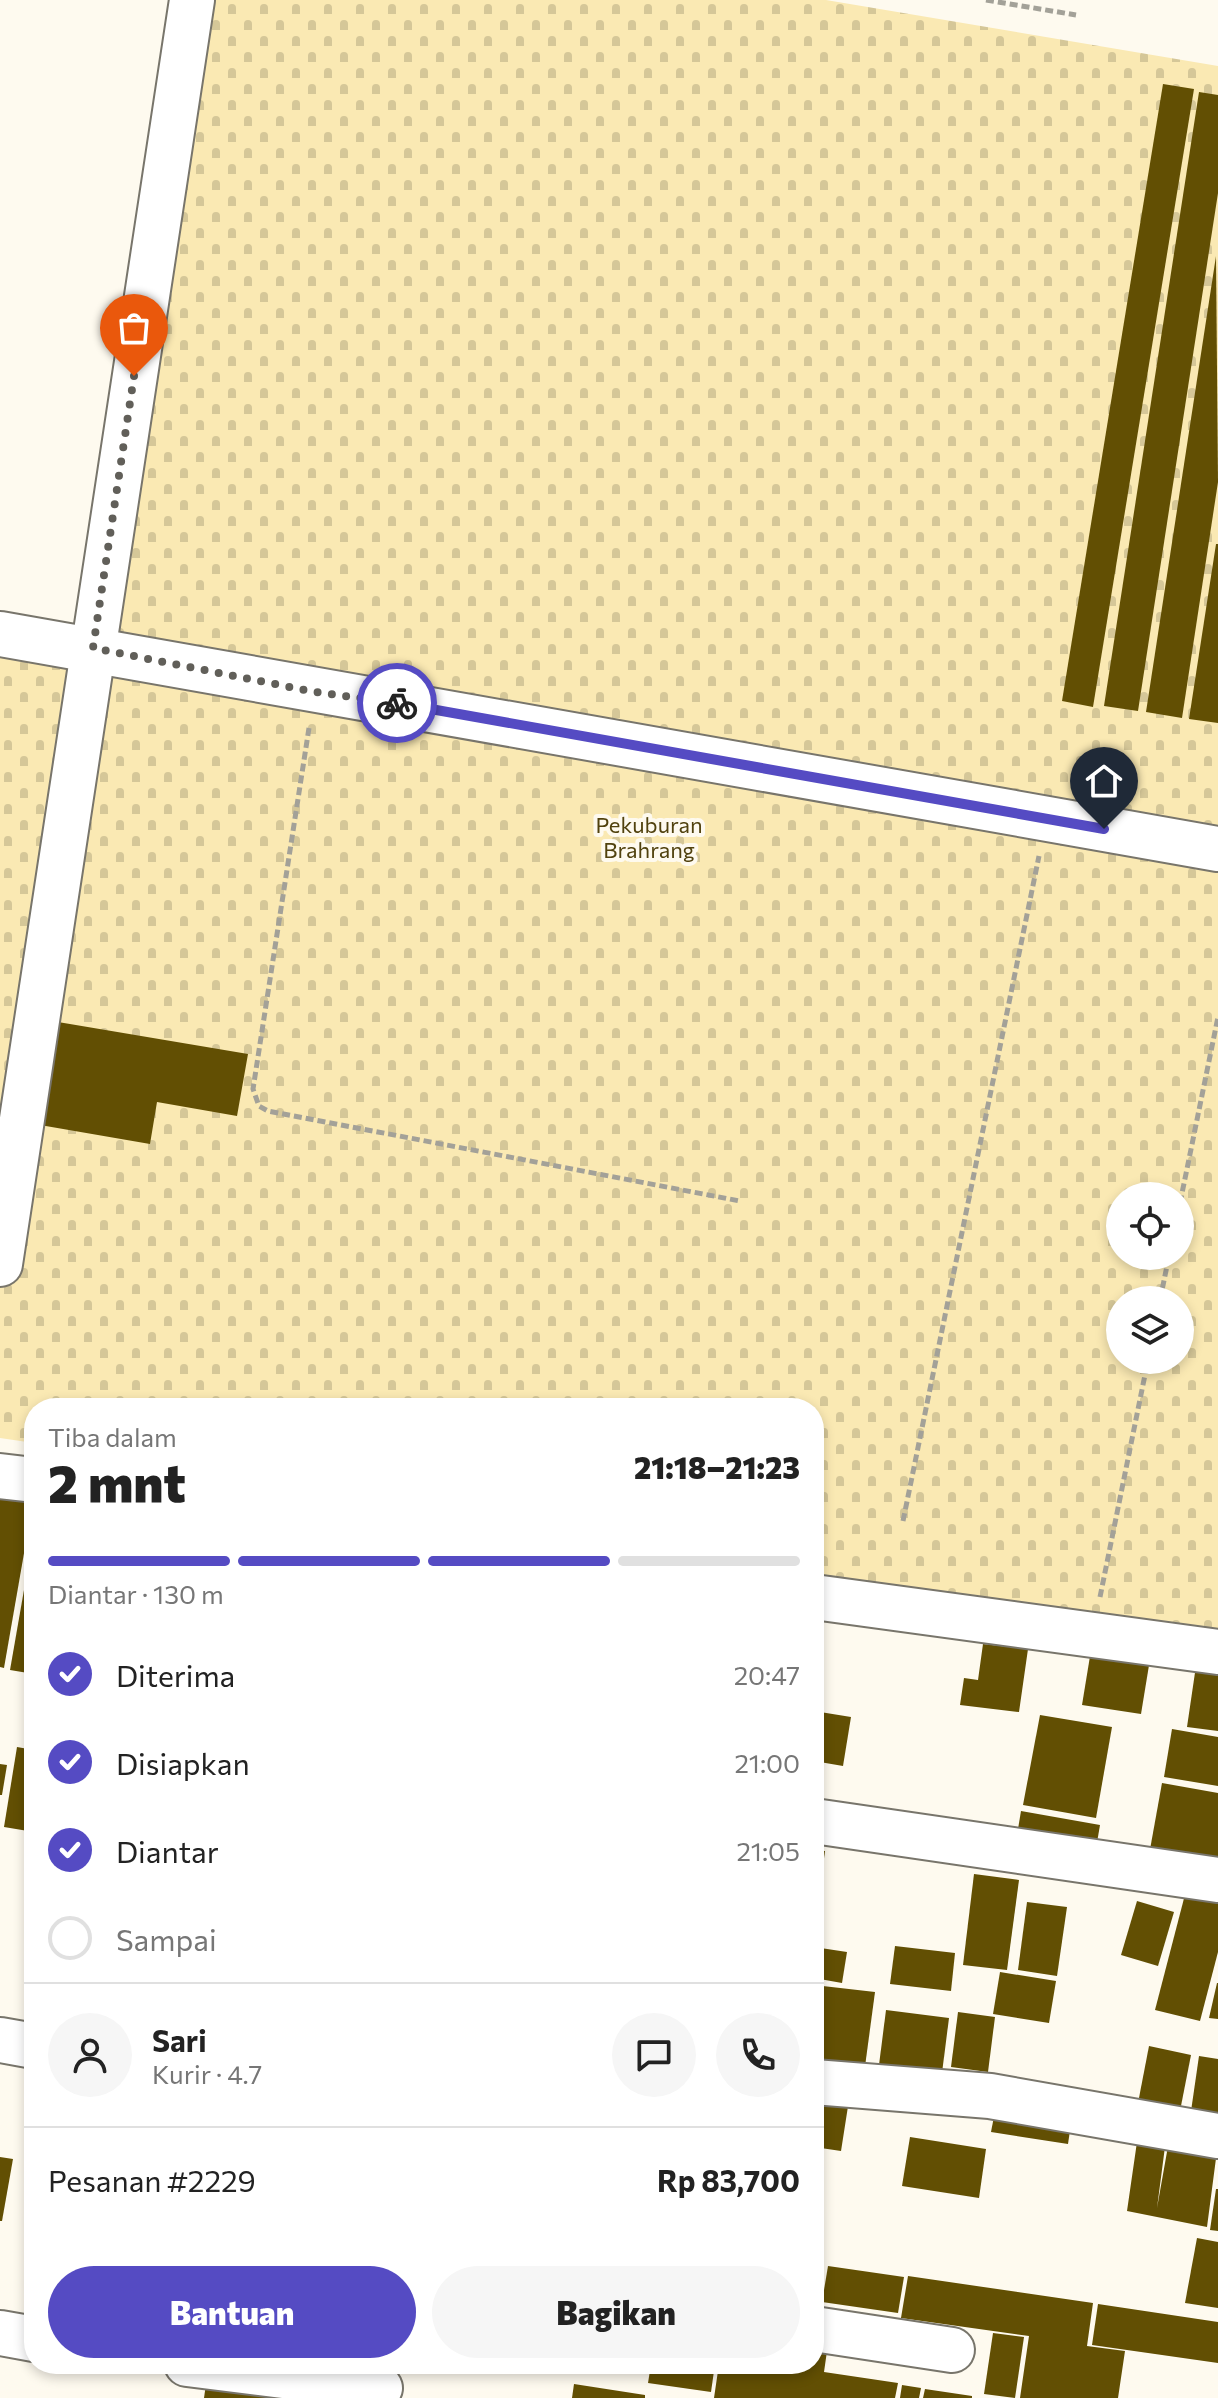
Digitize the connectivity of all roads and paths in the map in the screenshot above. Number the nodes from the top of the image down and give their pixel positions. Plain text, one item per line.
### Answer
1 (192, 0) edge
2 (986, 0) edge
3 (1076, 15) dead end
4 (0, 634) edge
5 (93, 648) junction
6 (315, 692) junction
7 (1046, 819) junction
8 (1218, 849) edge
9 (1218, 1017) edge
10 (1184, 1182) edge
11 (740, 1201) dead end
12 (0, 1264) edge
13 (1145, 1374) edge
14 (0, 1476) edge
15 (24, 1479) edge
16 (903, 1521) dead end
17 (824, 1598) edge
18 (1099, 1598) dead end
19 (1218, 1652) edge
20 (824, 1822) edge
21 (1218, 1880) edge
22 (0, 2040) edge
23 (24, 2044) edge
24 (824, 2083) edge
25 (1218, 2136) edge
26 (824, 2331) edge
27 (0, 2333) edge
28 (24, 2337) edge
29 (952, 2350) dead end
30 (289, 2374) edge
31 (381, 2383) edge

1 - 5 street
2 - 3 path
4 - 5 street
5 - 6 street
5 - 12 street
6 - 7 street
6 - 11 path
7 - 8 street
7 - 16 path
9 - 10 path
13 - 18 path
14 - 15 street
17 - 19 street
20 - 21 street
22 - 23 street
24 - 25 street
26 - 29 street
27 - 28 street
30 - 31 street

